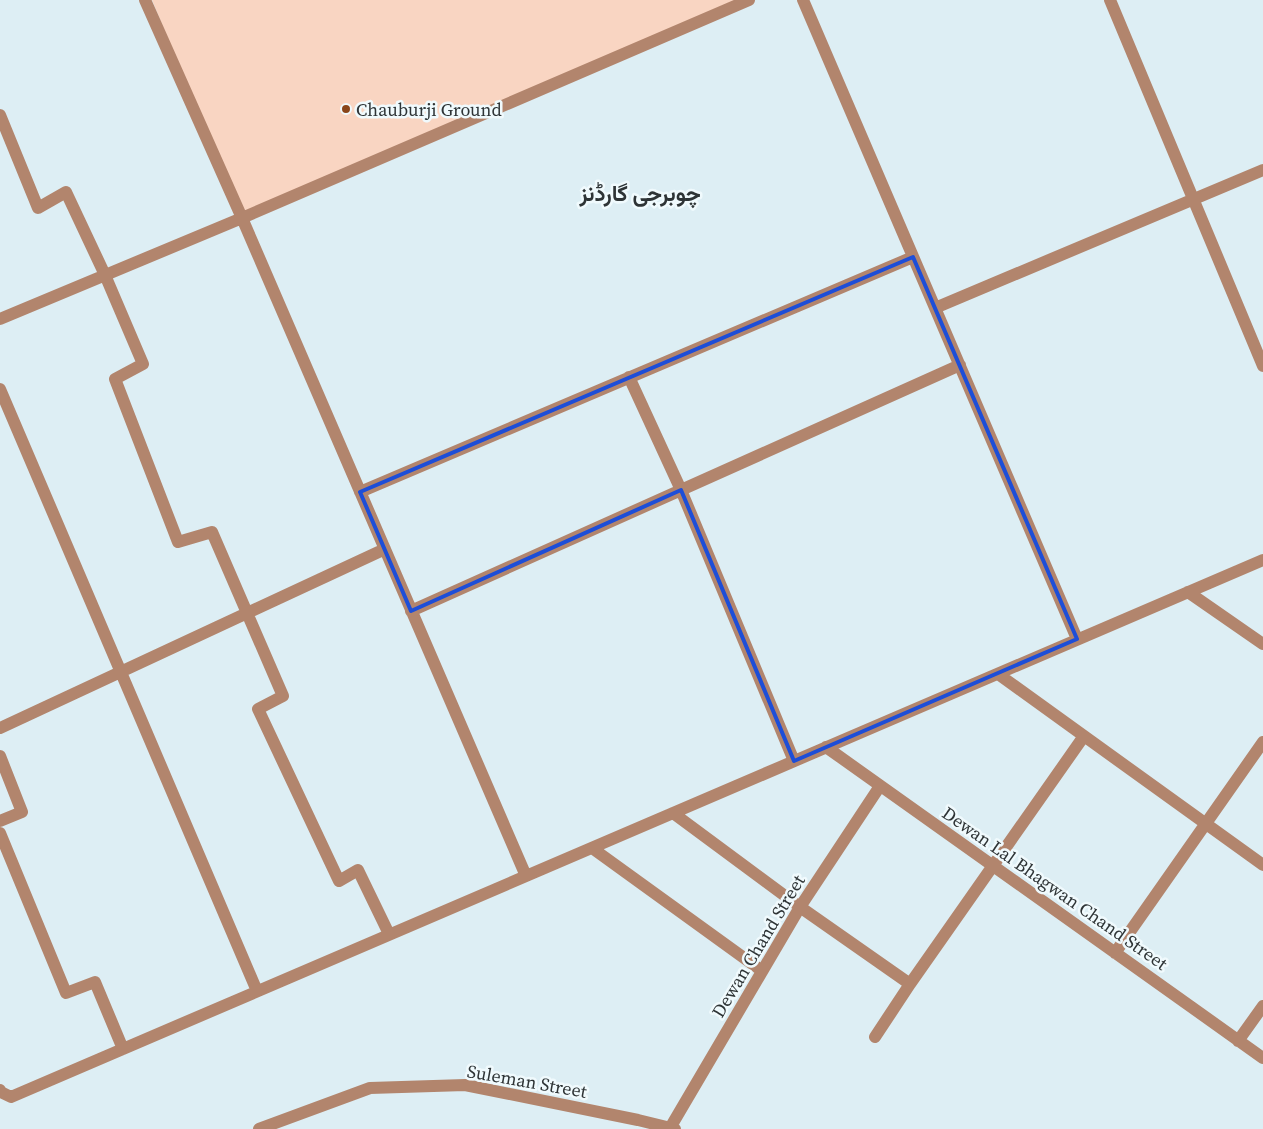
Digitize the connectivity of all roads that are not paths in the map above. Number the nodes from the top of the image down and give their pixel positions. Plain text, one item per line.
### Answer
1 (144, 0) edge
2 (749, 0) edge
3 (803, 0) edge
4 (1110, 0) edge
5 (0, 115) edge
6 (1263, 170) edge
7 (1193, 199) junction
8 (242, 218) junction
9 (913, 257) junction
10 (105, 275) junction
11 (935, 308) junction
12 (0, 319) edge
13 (960, 365) junction
14 (1263, 366) edge
15 (629, 377) junction
16 (0, 389) edge
17 (681, 490) junction
18 (360, 492) junction
19 (385, 549) junction
20 (1263, 560) edge
21 (1188, 592) junction
22 (411, 611) junction
23 (248, 613) junction
24 (1077, 639) junction
25 (1263, 644) edge
26 (121, 672) junction
27 (998, 674) junction
28 (0, 728) edge
29 (1084, 736) junction
30 (1263, 742) edge
31 (826, 747) junction
32 (0, 756) edge
33 (794, 761) junction
34 (880, 786) junction
35 (673, 813) junction
36 (0, 821) edge
37 (1206, 824) junction
38 (0, 833) edge
39 (592, 848) junction
40 (1263, 865) edge
41 (993, 866) junction
42 (526, 876) junction
43 (800, 907) junction
44 (389, 934) junction
45 (1115, 953) junction
46 (762, 971) junction
47 (910, 984) junction
48 (257, 991) junction
49 (1263, 1006) edge
50 (875, 1037) dead end
51 (1238, 1041) junction
52 (124, 1049) junction
53 (1263, 1058) edge
54 (0, 1090) edge
55 (673, 1128) edge
56 (258, 1129) edge

1 - 8 street
2 - 8 street
3 - 9 street
4 - 7 street
5 - 10 street
6 - 7 street
7 - 11 street
7 - 14 street
8 - 10 street
8 - 18 street
9 - 11 street
9 - 15 street
10 - 12 street
10 - 23 street
11 - 13 street
13 - 17 street
13 - 24 street
15 - 17 street
15 - 18 street
16 - 26 street
17 - 22 street
17 - 33 street
18 - 19 street
19 - 22 street
19 - 23 street
20 - 21 street
21 - 24 street
21 - 25 street
22 - 42 street
23 - 26 street
23 - 44 street
24 - 27 street
26 - 28 street
26 - 48 street
27 - 29 street
27 - 31 street
29 - 37 street
29 - 41 street
30 - 37 street
31 - 33 street
31 - 34 street, Dewan Lal Bhagwan Chand Street
32 - 36 street
33 - 35 street
34 - 41 street, Dewan Lal Bhagwan Chand Street
34 - 43 street, Dewan Chand Street
35 - 39 street
35 - 43 street
37 - 40 street
37 - 45 street
38 - 52 street
39 - 42 street
39 - 46 street
41 - 45 street, Dewan Lal Bhagwan Chand Street
41 - 47 street
42 - 44 street
43 - 46 street, Dewan Chand Street
43 - 47 street
44 - 48 street
45 - 51 street, Dewan Lal Bhagwan Chand Street
46 - 55 street, Dewan Chand Street
47 - 50 street
48 - 52 street
49 - 51 street
51 - 53 street, Dewan Lal Bhagwan Chand Street
52 - 54 street
55 - 56 street, Suleman Street

